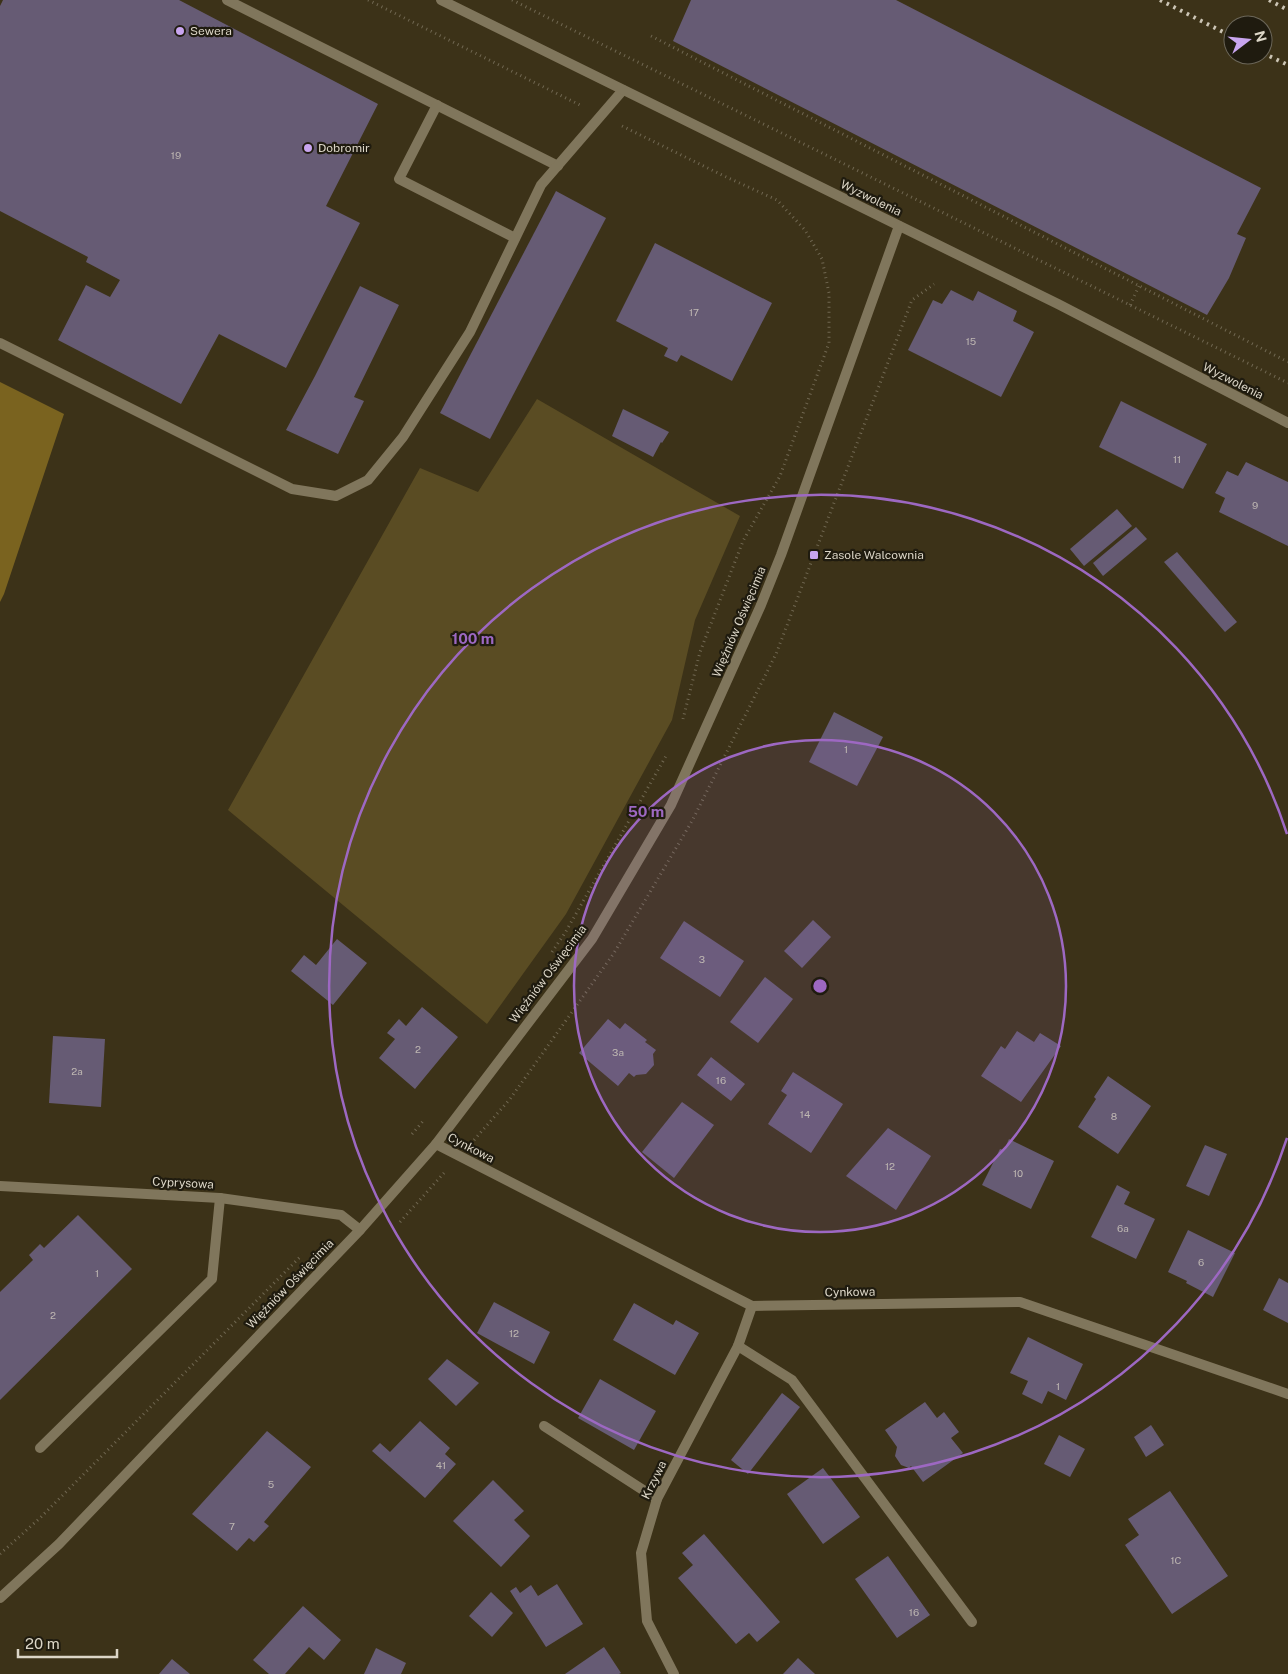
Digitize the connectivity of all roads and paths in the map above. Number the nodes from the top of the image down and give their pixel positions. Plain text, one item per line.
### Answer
1 (227, 0) edge
2 (441, 0) edge
3 (512, 0) edge
4 (651, 36) dead end
5 (623, 90) junction
6 (437, 105) junction
7 (558, 166) junction
8 (899, 226) junction
9 (514, 238) junction
10 (822, 259) dead end
11 (1139, 286) junction
12 (1130, 305) junction
13 (0, 342) edge
14 (1288, 362) edge
15 (1288, 383) edge
16 (1288, 423) edge
17 (681, 726) dead end
18 (668, 752) dead end
19 (549, 956) dead end
20 (428, 1114) dead end
21 (410, 1137) dead end
22 (436, 1144) junction
23 (1, 1189) edge
24 (220, 1198) junction
25 (360, 1230) junction
26 (306, 1251) dead end
27 (752, 1306) junction
28 (738, 1346) junction
29 (1288, 1392) edge
30 (544, 1426) dead end
31 (40, 1448) dead end
32 (657, 1499) junction
33 (0, 1554) edge
34 (0, 1598) edge
35 (972, 1622) dead end
36 (674, 1674) edge

1 - 6 street
2 - 5 street, Wyzwolenia
3 - 12 path
4 - 11 path
5 - 7 street
5 - 8 street, Wyzwolenia
6 - 7 street
6 - 9 street
7 - 9 street
8 - 16 street, Wyzwolenia
8 - 22 street, Więźniów Oświęcimia
9 - 13 street
10 - 17 path
11 - 12 path
11 - 14 path
12 - 15 path
18 - 19 path
20 - 21 path
22 - 25 street, Więźniów Oświęcimia
22 - 27 street, Cynkowa
23 - 24 street, Cyprysowa
24 - 25 street, Cyprysowa
24 - 31 street
25 - 34 street, Więźniów Oświęcimia
26 - 33 path
27 - 28 street, Krzywa
27 - 29 street, Cynkowa
28 - 32 street, Krzywa
28 - 35 street
30 - 32 street
32 - 36 street, Krzywa

